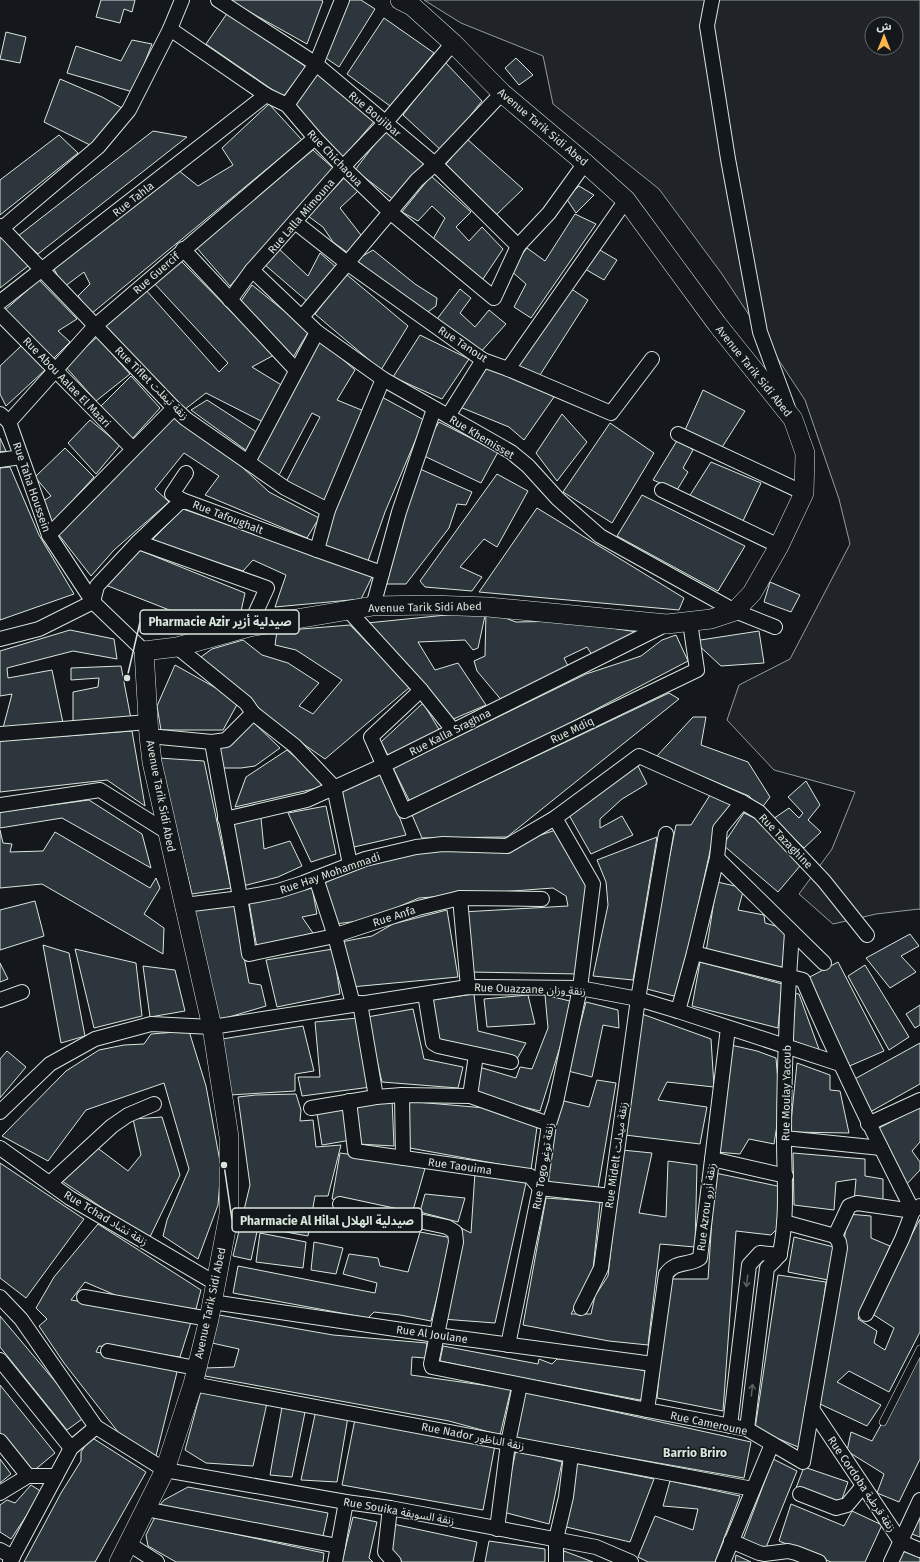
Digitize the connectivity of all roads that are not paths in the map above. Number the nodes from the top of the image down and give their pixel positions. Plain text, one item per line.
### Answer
1 (182, 0) edge
2 (218, 0) edge
3 (342, 0) edge
4 (400, 0) edge
5 (712, 0) edge
6 (170, 29) junction
7 (453, 43) junction
8 (316, 64) junction
9 (502, 93) junction
10 (266, 95) junction
11 (287, 105) junction
12 (386, 122) junction
13 (315, 138) junction
14 (585, 163) junction
15 (435, 164) junction
16 (343, 167) junction
17 (626, 200) junction
18 (390, 212) junction
19 (296, 222) junction
20 (1, 228) edge
21 (518, 246) junction
22 (183, 250) junction
23 (347, 263) junction
24 (41, 270) junction
25 (252, 270) junction
26 (230, 300) junction
27 (0, 302) edge
28 (0, 314) edge
29 (302, 317) junction
30 (95, 326) junction
31 (317, 332) junction
32 (652, 359) dead end
33 (483, 360) junction
34 (508, 369) junction
35 (55, 370) junction
36 (296, 370) junction
37 (383, 379) junction
38 (174, 408) junction
39 (434, 409) junction
40 (448, 416) junction
41 (4, 418) edge
42 (793, 419) junction
43 (678, 434) dead end
44 (133, 450) junction
45 (21, 457) junction
46 (0, 460) edge
47 (248, 462) junction
48 (186, 472) dead end
49 (662, 490) dead end
50 (804, 493) junction
51 (182, 500) junction
52 (328, 510) junction
53 (48, 535) junction
54 (138, 542) junction
55 (779, 546) junction
56 (317, 550) junction
57 (382, 573) junction
58 (93, 602) junction
59 (373, 606) junction
60 (348, 610) junction
61 (735, 610) junction
62 (690, 622) junction
63 (667, 624) junction
64 (249, 627) junction
65 (776, 627) dead end
66 (0, 639) edge
67 (177, 647) junction
68 (144, 651) junction
69 (421, 690) junction
70 (253, 713) junction
71 (149, 729) junction
72 (452, 730) junction
73 (0, 734) edge
74 (212, 742) junction
75 (639, 756) joint
76 (384, 765) junction
77 (334, 787) junction
78 (742, 802) junction
79 (0, 805) edge
80 (555, 818) junction
81 (225, 819) junction
82 (167, 832) junction
83 (666, 834) dead end
84 (717, 858) junction
85 (350, 864) junction
86 (316, 878) junction
87 (241, 898) junction
88 (460, 898) junction
89 (542, 899) dead end
90 (184, 905) junction
91 (792, 932) junction
92 (335, 936) junction
93 (867, 936) dead end
94 (694, 953) junction
95 (824, 963) dead end
96 (789, 977) junction
97 (468, 987) junction
98 (580, 988) junction
99 (22, 992) dead end
100 (425, 994) junction
101 (638, 999) junction
102 (0, 1000) edge
103 (356, 1004) junction
104 (678, 1011) junction
105 (212, 1027) junction
106 (728, 1028) junction
107 (787, 1047) junction
108 (476, 1055) junction
109 (511, 1062) dead end
110 (840, 1064) junction
111 (402, 1095) junction
112 (470, 1096) junction
113 (376, 1097) junction
114 (920, 1100) edge
115 (349, 1101) junction
116 (154, 1104) dead end
117 (311, 1108) dead end
118 (0, 1112) edge
119 (549, 1124) junction
120 (868, 1124) junction
121 (784, 1138) junction
122 (0, 1148) edge
123 (881, 1148) junction
124 (403, 1158) junction
125 (712, 1159) junction
126 (786, 1176) junction
127 (50, 1183) junction
128 (540, 1188) junction
129 (611, 1196) junction
130 (340, 1204) dead end
131 (917, 1208) edge
132 (784, 1222) junction
133 (835, 1236) junction
134 (780, 1255) junction
135 (215, 1283) junction
136 (0, 1297) edge
137 (84, 1297) dead end
138 (581, 1308) dead end
139 (210, 1310) junction
140 (866, 1314) dead end
141 (436, 1335) junction
142 (508, 1345) junction
143 (920, 1349) edge
144 (108, 1351) dead end
145 (0, 1360) edge
146 (653, 1364) junction
147 (194, 1376) junction
148 (520, 1385) junction
149 (812, 1409) junction
150 (647, 1410) junction
151 (883, 1422) dead end
152 (96, 1426) junction
153 (730, 1426) junction
154 (748, 1429) junction
155 (0, 1441) edge
156 (508, 1443) junction
157 (772, 1444) junction
158 (70, 1448) junction
159 (572, 1455) junction
160 (165, 1470) junction
161 (28, 1476) junction
162 (56, 1476) junction
163 (863, 1486) junction
164 (753, 1490) junction
165 (0, 1493) edge
166 (800, 1494) dead end
167 (346, 1502) junction
168 (919, 1504) edge
169 (390, 1508) junction
170 (145, 1509) junction
171 (497, 1529) junction
172 (556, 1539) junction
173 (731, 1541) junction
174 (901, 1542) junction
175 (129, 1544) junction
176 (338, 1546) junction
177 (0, 1550) edge
178 (920, 1550) edge
179 (12, 1560) edge
180 (119, 1562) edge
181 (157, 1562) edge
182 (335, 1562) edge
183 (394, 1562) edge
184 (556, 1562) edge
185 (631, 1562) edge
186 (723, 1562) edge
187 (819, 1562) edge
188 (891, 1562) edge

1 - 6 street
2 - 8 street, Rue Boujibar
3 - 8 street
4 - 7 street, Avenue Tarik Sidi Abed
5 - 42 street
6 - 10 street, Rue Chichaoua
6 - 20 street
7 - 9 street, Avenue Tarik Sidi Abed
7 - 12 street, Rue Lalla Mimouna
8 - 11 street
8 - 12 street, Rue Boujibar
9 - 14 street, Avenue Tarik Sidi Abed
9 - 15 street
10 - 11 street, Rue Chichaoua
10 - 24 street, Rue Tahla
11 - 13 street, Rue Chichaoua
12 - 15 street, Rue Boujibar
12 - 16 street, Rue Lalla Mimouna
13 - 16 street, Rue Chichaoua
13 - 22 street, Rue Guercif
14 - 17 street, Avenue Tarik Sidi Abed
14 - 21 street
15 - 18 street
15 - 21 street, Rue Boujibar
16 - 18 street, Rue Chichaoua
16 - 19 street, Rue Lalla Mimouna
17 - 34 street
17 - 42 street, Avenue Tarik Sidi Abed
18 - 21 street, Rue Chichaoua
18 - 23 street
19 - 23 street, Rue Tanout
19 - 25 street, Rue Lalla Mimouna
20 - 24 street, Rue Tiflet زنقة تيفلت
22 - 26 street
22 - 30 street, Rue Guercif
23 - 29 street
23 - 33 street, Rue Tanout
24 - 27 street, Rue Tahla
24 - 30 street, Rue Tiflet زنقة تيفلت
25 - 26 street, Rue Lalla Mimouna
25 - 29 street, Rue Khemisset
26 - 36 street
28 - 35 street, Rue Abou Aalae El Maari
29 - 31 street, Rue Khemisset
30 - 35 street, Rue Guercif
30 - 38 street, Rue Tiflet زنقة تيفلت
31 - 36 street
31 - 37 street, Rue Khemisset
32 - 34 street, Rue Tanout
33 - 34 street, Rue Tanout
33 - 40 street
35 - 41 street, Rue Guercif
35 - 44 street, Rue Abou Aalae El Maari
36 - 47 street
37 - 39 street, Rue Khemisset
37 - 52 street
38 - 44 street
38 - 47 street, Rue Tiflet زنقة تيفلت
39 - 40 street, Rue Khemisset
39 - 57 street
40 - 61 street, Rue Khemisset
41 - 45 street, Rue Taha Houssein
42 - 50 street, Avenue Tarik Sidi Abed
43 - 50 street
44 - 53 street
45 - 46 street
45 - 53 street, Rue Taha Houssein
47 - 52 street, Rue Tiflet زنقة تيفلت
48 - 51 street
49 - 55 street
50 - 55 street, Avenue Tarik Sidi Abed
51 - 54 street, Rue Tafoughalt
51 - 56 street, Rue Tafoughalt
52 - 56 street
53 - 58 street, Rue Taha Houssein
54 - 58 street, Rue Tafoughalt
54 - 64 street
55 - 61 street, Avenue Tarik Sidi Abed
56 - 57 street, Rue Tafoughalt
57 - 59 street
58 - 66 street
58 - 68 street, Rue Taha Houssein
59 - 60 street, Avenue Tarik Sidi Abed
59 - 63 street, Avenue Tarik Sidi Abed
60 - 64 street, Avenue Tarik Sidi Abed
60 - 69 street
61 - 62 street, Avenue Tarik Sidi Abed
61 - 65 street, Rue Khemisset
62 - 63 street, Avenue Tarik Sidi Abed
62 - 76 street, Rue Mdiq
63 - 72 street, Rue Kalla Sraghna
64 - 67 street, Avenue Tarik Sidi Abed
67 - 68 street, Avenue Tarik Sidi Abed
67 - 70 street
68 - 71 street, Avenue Tarik Sidi Abed
69 - 72 street
69 - 76 street
70 - 74 street
70 - 77 street
71 - 73 street
71 - 74 street
71 - 82 street, Avenue Tarik Sidi Abed
72 - 76 street, Rue Kalla Sraghna
74 - 81 street
75 - 78 street, Rue Tazaghine
75 - 80 street, Rue Hay Mohammadi
76 - 77 street, Rue Kalla Sraghna
77 - 81 street, Rue Kalla Sraghna
77 - 85 street
78 - 84 street
78 - 93 street, Rue Tazaghine
79 - 82 street
80 - 85 street, Rue Hay Mohammadi
80 - 98 street, Rue Togo زنقة توغو
81 - 87 street
82 - 90 street, Avenue Tarik Sidi Abed
83 - 101 street, Rue Midelt زنقة ميدلت
84 - 91 street
84 - 94 street
85 - 86 street, Rue Hay Mohammadi
86 - 87 street, Rue Hay Mohammadi
86 - 92 street
87 - 90 street, Rue Hay Mohammadi
87 - 92 street, Rue Anfa
88 - 89 street, Rue Anfa
88 - 92 street, Rue Anfa
88 - 97 street
90 - 105 street, Avenue Tarik Sidi Abed
91 - 95 street
91 - 96 street, Rue Moulay Yacoub
92 - 103 street
94 - 96 street
94 - 104 street
96 - 107 street, Rue Moulay Yacoub
96 - 110 street
97 - 98 street, Rue Ouazzane زنقة وزان
97 - 100 street, Rue Ouazzane زنقة وزان
98 - 101 street, Rue Ouazzane زنقة وزان
98 - 119 street, Rue Togo زنقة توغو
99 - 102 street
100 - 103 street, Rue Ouazzane زنقة وزان
100 - 108 street
101 - 104 street, Rue Ouazzane زنقة وزان
101 - 129 street, Rue Midelt زنقة ميدلت
103 - 105 street, Rue Ouazzane زنقة وزان
103 - 113 street
104 - 106 street, Rue Ouazzane زنقة وزان
105 - 118 street, Rue Ouazzane زنقة وزان
105 - 135 street, Avenue Tarik Sidi Abed
106 - 107 street, Rue Ouazzane زنقة وزان
106 - 125 street, Rue Azrou زنقة أزرو
107 - 110 street, Rue Ouazzane زنقة وزان
107 - 121 street, Rue Moulay Yacoub
108 - 109 street
108 - 112 street
110 - 120 street
111 - 112 street
111 - 113 street
111 - 124 street
112 - 119 street
113 - 115 street
114 - 120 street
115 - 117 street
115 - 124 street, Rue Taouima
116 - 127 street
119 - 128 street, Rue Togo زنقة توغو
120 - 123 street
121 - 123 street
121 - 126 street, Rue Moulay Yacoub
122 - 127 street, Rue Tchad زنقة نشاد
123 - 131 street
124 - 128 street, Rue Taouima
125 - 126 street
125 - 146 street, Rue Azrou زنقة أزرو
126 - 132 street, Rue Moulay Yacoub
127 - 135 street, Rue Tchad زنقة نشاد
128 - 129 street
128 - 142 street, Rue Togo زنقة توغو
129 - 138 street, Rue Midelt زنقة ميدلت
130 - 141 street
131 - 133 street
131 - 140 street
132 - 133 street
132 - 134 street, Rue Moulay Yacoub
133 - 149 street, Rue Cameroune
134 -> 153 street
154 -> 134 street
135 - 139 street, Avenue Tarik Sidi Abed
136 - 152 street
137 - 139 street, Rue Al Joulane
139 - 141 street, Rue Al Joulane
139 - 147 street, Avenue Tarik Sidi Abed
141 - 142 street, Rue Al Joulane
141 - 148 street, Rue Cameroune
142 - 146 street, Rue Al Joulane
143 - 151 lane
144 - 147 street, Rue Nador زنقة الناظور
145 - 158 street
146 - 150 street, Rue Azrou زنقة أزرو
147 - 156 street, Rue Nador زنقة الناظور
147 - 160 street, Avenue Tarik Sidi Abed
148 - 150 street, Rue Cameroune
148 - 156 street
149 - 157 street, Rue Cameroune
149 - 163 street, Rue Cordoba زنقة قرطبة
150 - 153 street, Rue Cameroune
152 - 158 street
152 - 160 street
153 - 154 street, Rue Cameroune
154 - 157 street, Rue Cameroune
155 - 161 street
156 - 159 street, Rue Nador زنقة الناظور
156 - 171 street
157 - 164 street
158 - 162 street
159 - 164 street, Rue Nador زنقة الناظور
159 - 172 street
160 - 167 street, Rue Souika زنقة السويقة
160 - 170 street, Avenue Tarik Sidi Abed
161 - 162 street
161 - 165 street
162 - 179 street
163 - 166 street
163 - 174 street, Rue Cordoba زنقة قرطبة
164 - 173 street
167 - 169 street, Rue Souika زنقة السويقة
167 - 176 street
168 - 174 street
169 - 171 street, Rue Souika زنقة السويقة
169 - 183 street
170 - 175 street, Avenue Tarik Sidi Abed
170 - 176 street
171 - 172 street, Rue Souika زنقة السويقة
172 - 184 street
172 - 185 street, Rue Souika زنقة السويقة
173 - 186 street
173 - 187 street
174 - 178 street, Rue Cordoba زنقة قرطبة
174 - 188 street
175 - 180 street, Avenue Tarik Sidi Abed
175 - 181 street
176 - 182 street
177 - 179 street

